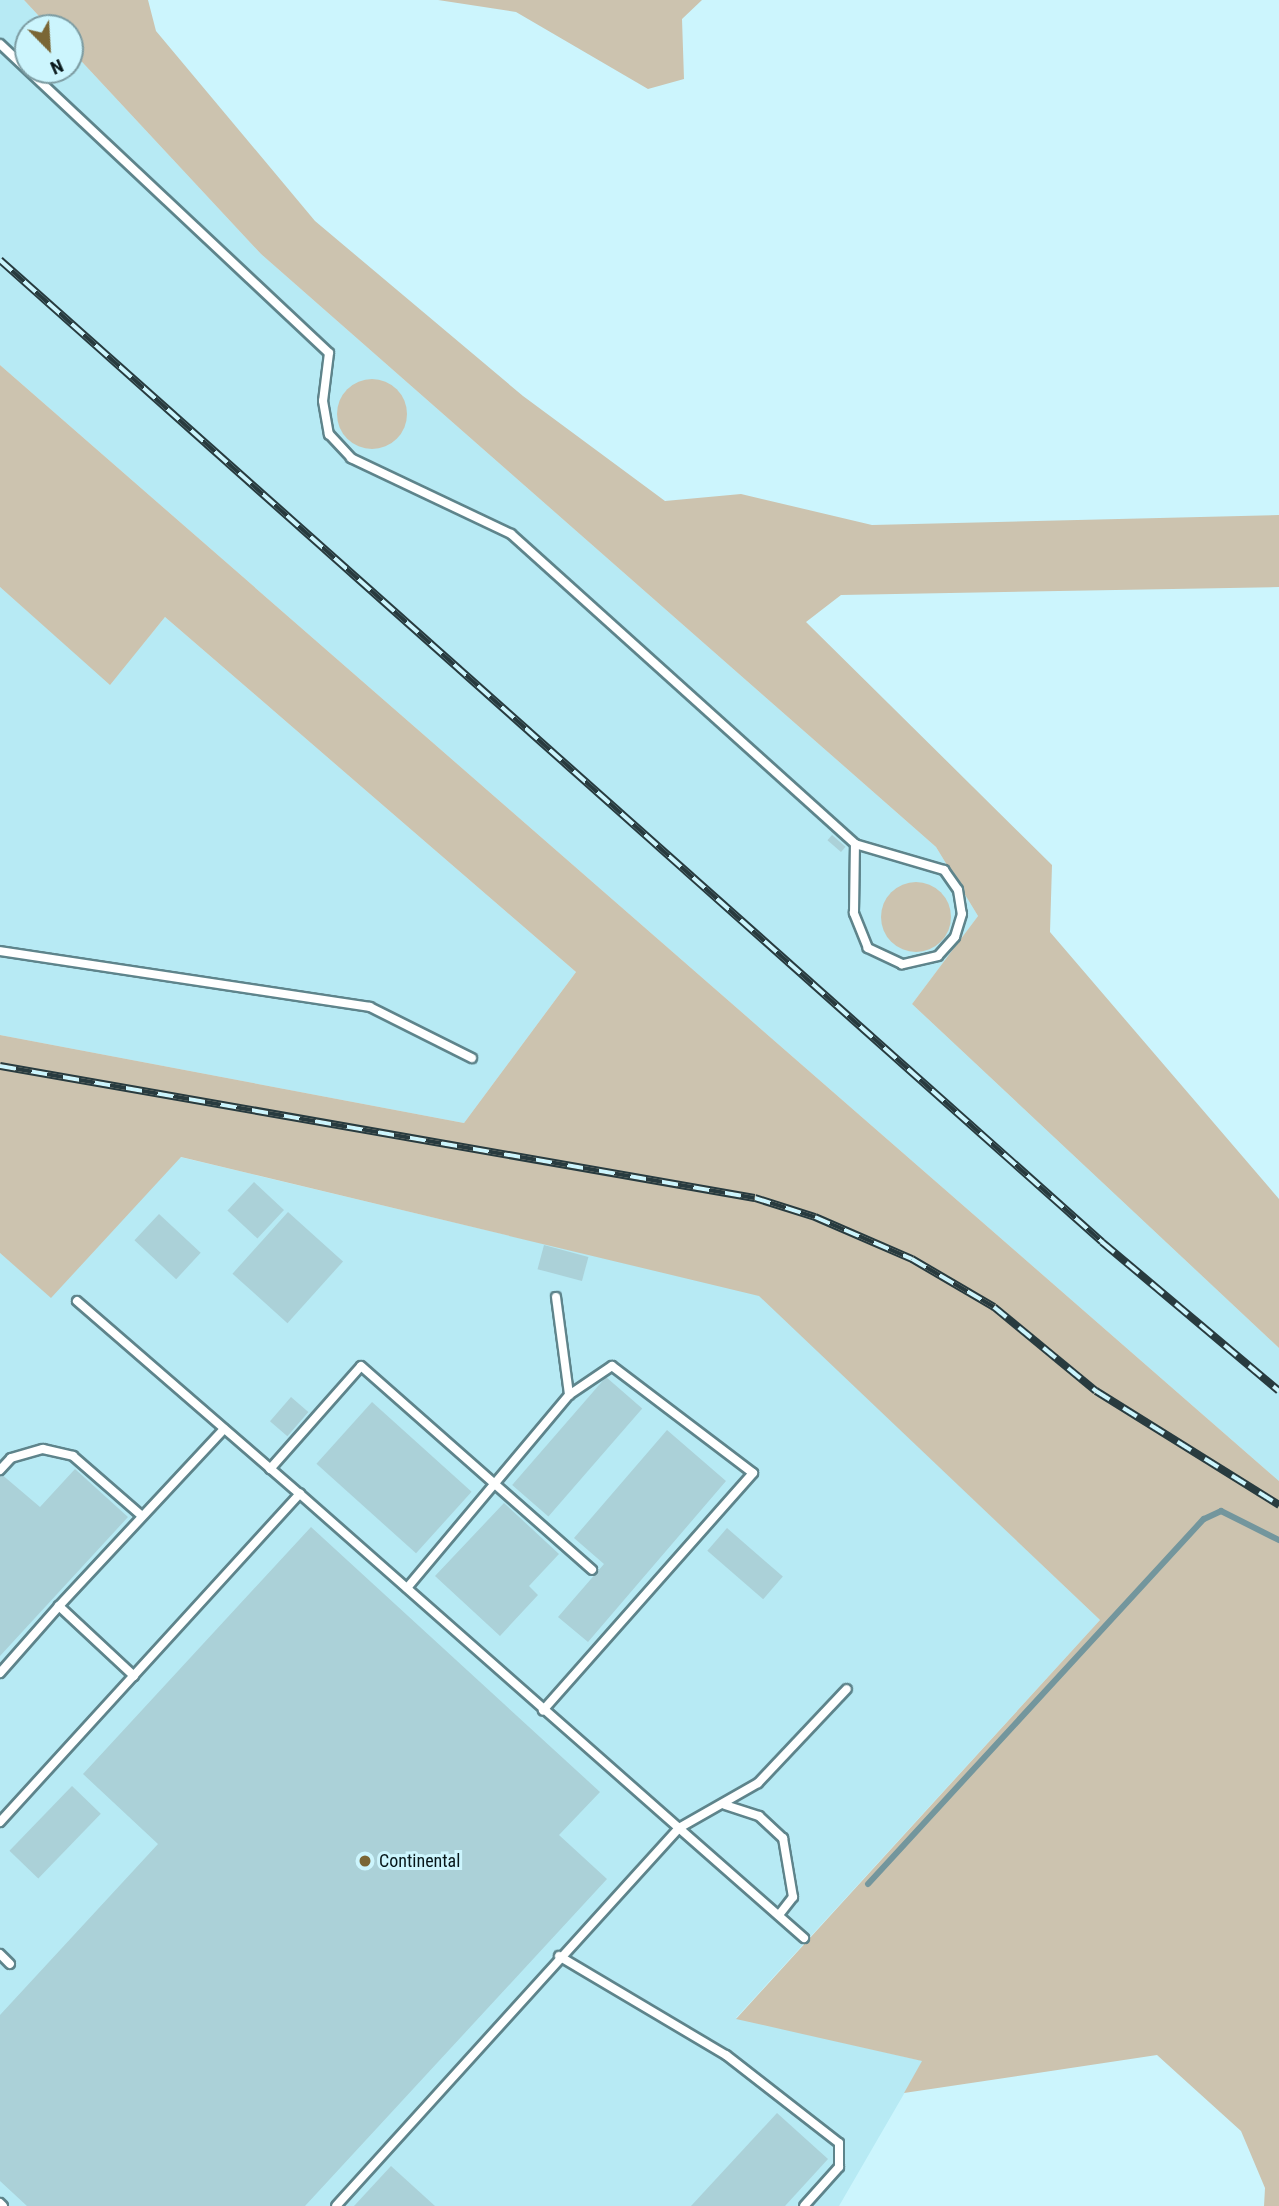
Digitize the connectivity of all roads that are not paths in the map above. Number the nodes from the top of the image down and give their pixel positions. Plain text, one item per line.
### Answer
1 (0, 44) edge
2 (855, 844) junction
3 (0, 951) edge
4 (472, 1058) dead end
5 (556, 1297) dead end
6 (77, 1301) dead end
7 (569, 1395) junction
8 (224, 1429) junction
9 (270, 1468) junction
10 (0, 1470) edge
11 (496, 1482) junction
12 (300, 1494) junction
13 (142, 1516) junction
14 (592, 1570) dead end
15 (407, 1588) junction
16 (59, 1606) junction
17 (0, 1673) edge
18 (134, 1676) junction
19 (847, 1689) dead end
20 (543, 1710) junction
21 (724, 1805) junction
22 (0, 1822) edge
23 (679, 1829) junction
24 (779, 1915) junction
25 (804, 1938) dead end
26 (0, 1954) edge
27 (559, 1956) junction
28 (10, 1964) dead end
29 (335, 2206) edge
30 (804, 2206) edge

1 - 2 lane
2 - 2 lane
3 - 4 lane
5 - 7 lane
6 - 8 lane
7 - 11 lane
7 - 20 lane
8 - 9 lane
8 - 13 lane
9 - 11 lane
9 - 12 lane
10 - 13 lane
11 - 14 lane
11 - 15 lane
12 - 15 lane
12 - 18 lane
13 - 16 lane
15 - 20 lane
16 - 17 lane
16 - 18 lane
18 - 22 lane
19 - 21 lane
20 - 23 lane
21 - 23 lane
21 - 24 lane
23 - 24 lane
23 - 27 lane
24 - 25 lane
26 - 28 lane
27 - 29 lane
27 - 30 lane

